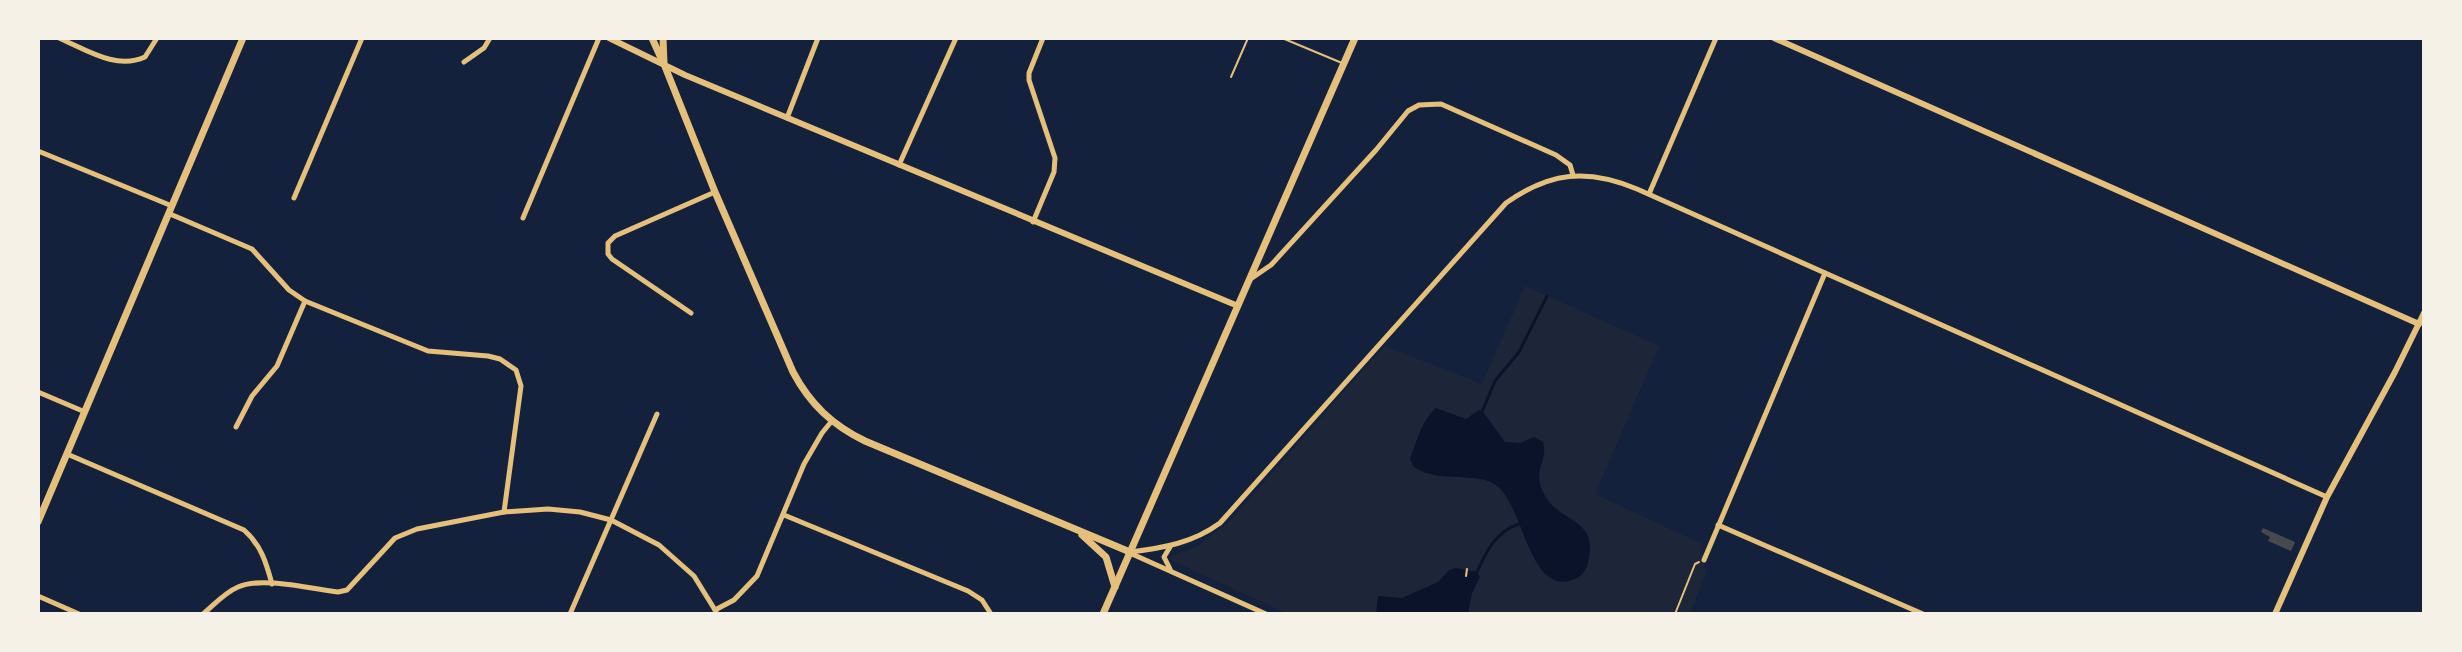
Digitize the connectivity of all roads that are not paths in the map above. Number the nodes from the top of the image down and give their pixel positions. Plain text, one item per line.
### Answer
1 (59, 38) edge
2 (157, 38) edge
3 (243, 38) edge
4 (362, 38) edge
5 (490, 38) edge
6 (599, 38) edge
7 (609, 38) edge
8 (652, 38) edge
9 (663, 38) edge
10 (818, 38) edge
11 (956, 38) edge
12 (1043, 38) edge
13 (1248, 38) edge
14 (1282, 38) edge
15 (1355, 38) edge
16 (1716, 38) edge
17 (1774, 38) edge
18 (464, 62) dead end
19 (1344, 63) junction
20 (664, 64) junction
21 (1231, 77) dead end
22 (787, 118) junction
23 (38, 151) edge
24 (899, 165) junction
25 (1573, 175) junction
26 (715, 192) junction
27 (1649, 194) junction
28 (294, 198) dead end
29 (171, 210) junction
30 (523, 218) dead end
31 (1033, 222) junction
32 (1825, 273) junction
33 (1251, 278) junction
34 (305, 301) junction
35 (1238, 306) junction
36 (691, 313) dead end
37 (2424, 313) edge
38 (2419, 324) junction
39 (38, 392) edge
40 (85, 412) junction
41 (657, 414) dead end
42 (831, 422) junction
43 (236, 427) dead end
44 (67, 454) junction
45 (2327, 497) junction
46 (504, 512) junction
47 (784, 515) junction
48 (611, 520) junction
49 (38, 522) edge
50 (1718, 525) junction
51 (1078, 531) junction
52 (1171, 546) junction
53 (1130, 552) junction
54 (1704, 560) road end
55 (1173, 573) junction
56 (272, 584) junction
57 (1115, 587) junction
58 (38, 596) edge
59 (716, 612) edge
60 (79, 614) edge
61 (203, 614) edge
62 (570, 614) edge
63 (991, 614) edge
64 (1103, 614) edge
65 (1266, 614) edge
66 (1923, 614) edge
67 (2275, 614) edge

1 - 2 street
3 - 29 main road
4 - 28 street
5 - 18 street
6 - 30 street
7 - 20 street
8 - 20 main road
9 - 20 main road
10 - 22 street
11 - 24 street
12 - 31 street
13 - 21 lane
14 - 19 lane
15 - 19 main road
16 - 27 street
17 - 38 street
19 - 33 main road
20 - 22 street
20 - 26 main road
22 - 24 street
23 - 29 street
24 - 31 street
25 - 27 street
25 - 33 street
25 - 52 street
26 - 36 street
26 - 42 main road
27 - 32 street
29 - 34 street
29 - 40 main road
31 - 35 street
32 - 45 street
32 - 50 street
33 - 35 main road
34 - 43 street
34 - 46 street
35 - 53 main road
37 - 38 street
38 - 45 street
39 - 40 street
40 - 44 main road
41 - 48 street
42 - 47 street
42 - 51 main road
44 - 49 main road
44 - 56 street
45 - 67 street
46 - 48 street
46 - 56 street
47 - 59 street
47 - 63 street
48 - 59 street
48 - 62 street
50 - 54 street
50 - 66 street
51 - 53 main road
51 - 57 main road
52 - 53 street
52 - 55 street
53 - 55 street
53 - 57 main road
55 - 65 street
56 - 61 street
57 - 64 main road
58 - 60 street

